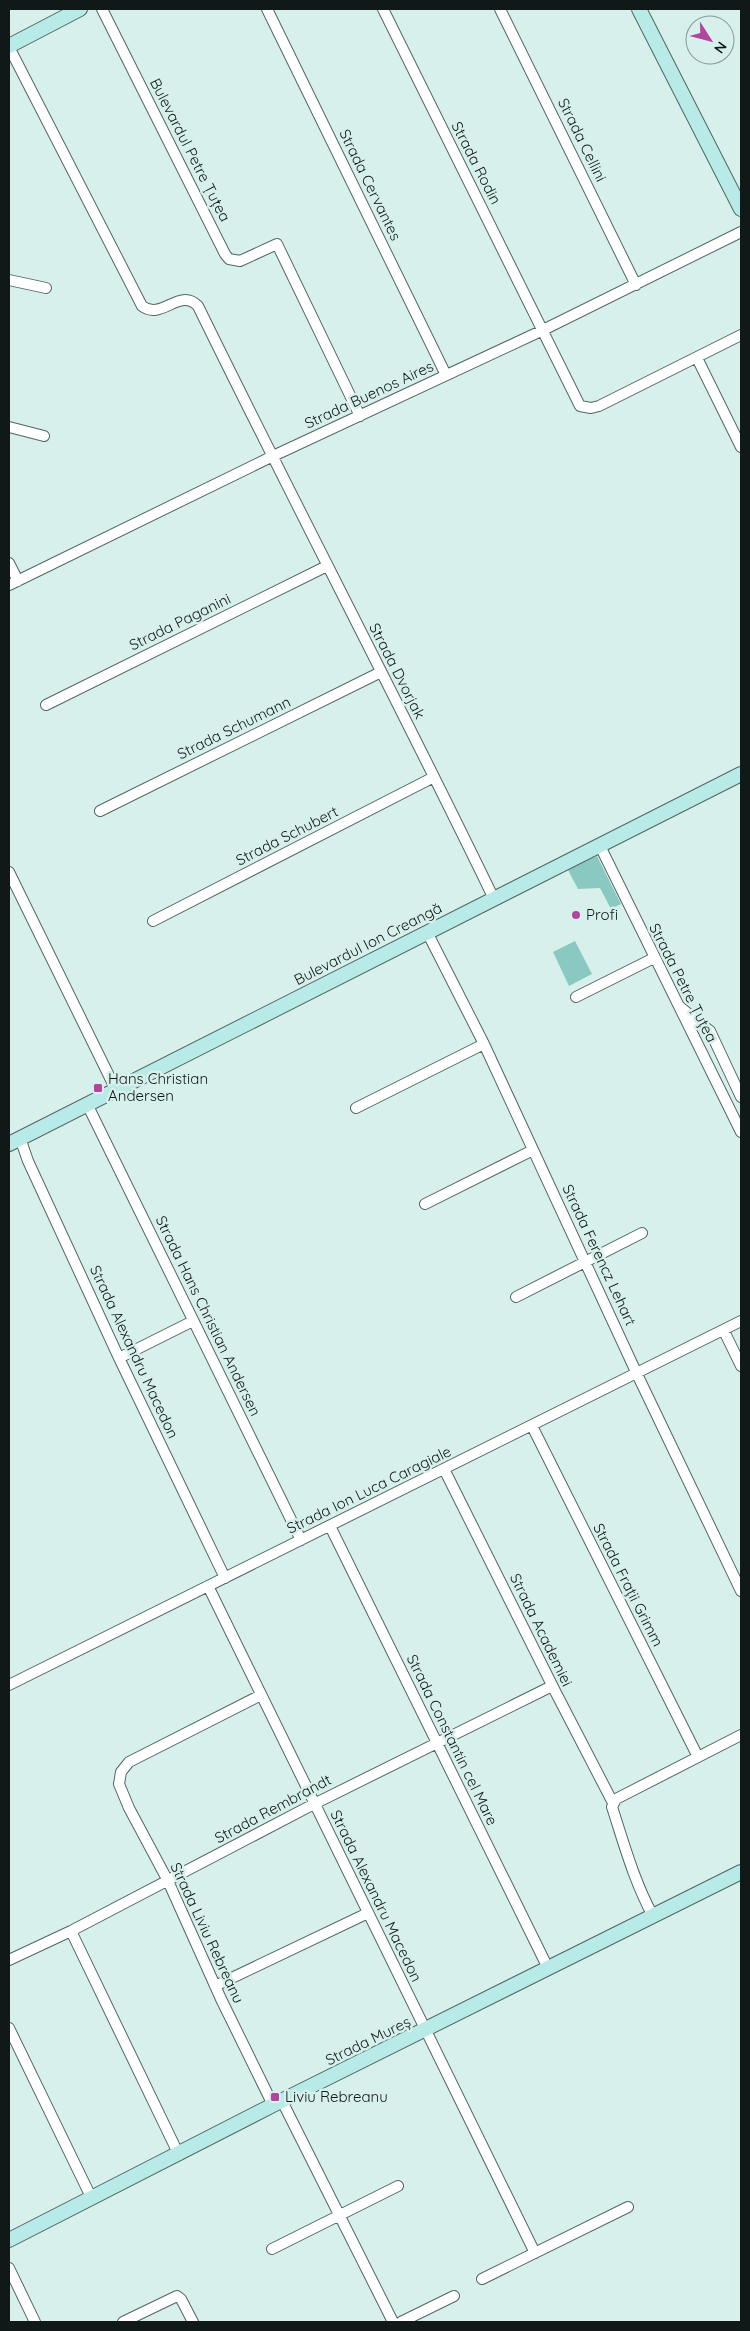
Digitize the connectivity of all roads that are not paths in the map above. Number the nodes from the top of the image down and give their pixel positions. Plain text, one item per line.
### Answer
1 (80, 9) edge
2 (102, 9) edge
3 (267, 9) edge
4 (383, 9) edge
5 (500, 9) edge
6 (639, 9) edge
7 (9, 46) edge
8 (741, 208) edge
9 (741, 232) edge
10 (9, 280) edge
11 (636, 285) junction
12 (46, 288) dead end
13 (541, 331) junction
14 (741, 335) edge
15 (697, 358) junction
16 (446, 375) junction
17 (360, 416) junction
18 (9, 427) edge
19 (44, 436) dead end
20 (741, 447) edge
21 (272, 457) junction
22 (9, 563) edge
23 (327, 566) junction
24 (13, 583) edge
25 (381, 672) junction
26 (46, 705) dead end
27 (741, 774) edge
28 (434, 777) junction
29 (100, 811) dead end
30 (600, 846) junction
31 (9, 872) edge
32 (494, 899) junction
33 (153, 921) dead end
34 (428, 932) junction
35 (654, 958) junction
36 (576, 997) dead end
37 (677, 1005) junction
38 (484, 1044) junction
39 (116, 1090) junction
40 (741, 1096) edge
41 (87, 1104) junction
42 (356, 1108) dead end
43 (741, 1132) edge
44 (14, 1141) edge
45 (533, 1150) junction
46 (425, 1204) dead end
47 (642, 1232) dead end
48 (586, 1261) junction
49 (516, 1297) dead end
50 (193, 1321) junction
51 (741, 1321) edge
52 (724, 1331) junction
53 (119, 1358) junction
54 (741, 1366) edge
55 (637, 1374) junction
56 (532, 1426) junction
57 (444, 1469) junction
58 (330, 1526) junction
59 (301, 1540) junction
60 (225, 1578) junction
61 (208, 1586) junction
62 (741, 1591) edge
63 (9, 1685) edge
64 (552, 1686) junction
65 (261, 1695) junction
66 (741, 1735) edge
67 (437, 1743) junction
68 (698, 1757) junction
69 (613, 1803) junction
70 (314, 1804) junction
71 (741, 1872) edge
72 (168, 1881) junction
73 (368, 1913) junction
74 (653, 1916) junction
75 (71, 1931) junction
76 (9, 1960) edge
77 (548, 1968) junction
78 (215, 1986) junction
79 (9, 2028) edge
80 (426, 2030) junction
81 (278, 2103) junction
82 (179, 2155) junction
83 (398, 2186) dead end
84 (92, 2199) junction
85 (628, 2207) dead end
86 (340, 2215) junction
87 (9, 2240) edge
88 (272, 2249) dead end
89 (535, 2253) junction
90 (9, 2268) edge
91 (482, 2279) dead end
92 (454, 2296) dead end
93 (35, 2322) edge
94 (123, 2322) edge
95 (193, 2322) edge
96 (393, 2322) edge
97 (402, 2322) edge

1 - 7 street
2 - 17 street, Bulevardul Petre Țuțea
3 - 16 street, Strada Cervantes
4 - 13 street, Strada Rodin
5 - 11 street, Strada Cellini
6 - 8 street
7 - 21 street, Strada Dvorjak
9 - 11 street, Strada Buenos Aires
10 - 12 street
11 - 13 street, Strada Buenos Aires
13 - 15 street, Strada Rodin
13 - 16 street, Strada Buenos Aires
14 - 15 street
15 - 20 street
16 - 17 street, Strada Buenos Aires
17 - 21 street, Strada Buenos Aires
18 - 19 street
21 - 23 street, Strada Dvorjak
21 - 24 street, Strada Buenos Aires
22 - 24 street
23 - 25 street, Strada Dvorjak
23 - 26 street, Strada Paganini
25 - 28 street, Strada Dvorjak
25 - 29 street, Strada Schumann
27 - 30 street, Bulevardul Ion Creangă
28 - 32 street, Strada Dvorjak
28 - 33 street, Strada Schubert
30 - 32 street, Bulevardul Ion Creangă
30 - 35 street, Strada Petre Țuțea
31 - 39 street
32 - 34 street, Bulevardul Ion Creangă
34 - 38 street, Strada Ferencz Lehart
34 - 39 street, Bulevardul Ion Creangă
35 - 36 street
35 - 37 street, Strada Petre Țuțea
37 - 40 street
37 - 43 street, Strada Petre Țuțea
38 - 42 street
38 - 45 street, Strada Ferencz Lehart
39 - 41 street, Bulevardul Ion Creangă
41 - 44 street, Bulevardul Ion Creangă
41 - 50 street, Strada Hans Christian Andersen
44 - 53 street, Strada Alexandru Macedon
45 - 46 street
45 - 48 street, Strada Ferencz Lehart
47 - 48 street
48 - 49 street
48 - 55 street, Strada Ferencz Lehart
50 - 53 street
50 - 59 street, Strada Hans Christian Andersen
51 - 52 street, Strada Ion Luca Caragiale
52 - 54 street
52 - 55 street, Strada Ion Luca Caragiale
53 - 60 street, Strada Alexandru Macedon
55 - 56 street, Strada Ion Luca Caragiale
55 - 62 street, Strada Ferencz Lehart
56 - 57 street, Strada Ion Luca Caragiale
56 - 68 street, Strada Frații Grimm
57 - 58 street, Strada Ion Luca Caragiale
57 - 64 street, Strada Academiei
58 - 59 street, Strada Ion Luca Caragiale
58 - 67 street, Strada Constantin cel Mare
59 - 60 street, Strada Ion Luca Caragiale
60 - 61 street, Strada Ion Luca Caragiale
61 - 63 street, Strada Ion Luca Caragiale
61 - 65 street, Strada Alexandru Macedon
64 - 67 street, Strada Rembrandt
64 - 69 street, Strada Academiei
65 - 70 street, Strada Alexandru Macedon
65 - 72 street, Strada Liviu Rebreanu
66 - 68 street
67 - 70 street, Strada Rembrandt
67 - 77 street, Strada Constantin cel Mare
68 - 69 street
69 - 74 street, Strada Academiei
70 - 72 street, Strada Rembrandt
70 - 73 street, Strada Alexandru Macedon
71 - 74 street, Strada Mureș
72 - 75 street, Strada Rembrandt
72 - 78 street, Strada Liviu Rebreanu
73 - 78 street
73 - 80 street, Strada Alexandru Macedon
74 - 77 street, Strada Mureș
75 - 76 street, Strada Rembrandt
75 - 82 street
77 - 80 street, Strada Mureș
78 - 81 street, Strada Liviu Rebreanu
79 - 84 street
80 - 81 street, Strada Mureș
80 - 89 street, Strada Alexandru Macedon
81 - 82 street, Strada Mureș
81 - 86 street, Strada Liviu Rebreanu
82 - 84 street, Strada Mureș
83 - 86 street
84 - 87 street, Strada Mureș
85 - 89 street
86 - 88 street
86 - 96 street, Strada Liviu Rebreanu
89 - 91 street
90 - 93 street
92 - 97 street
94 - 95 street

